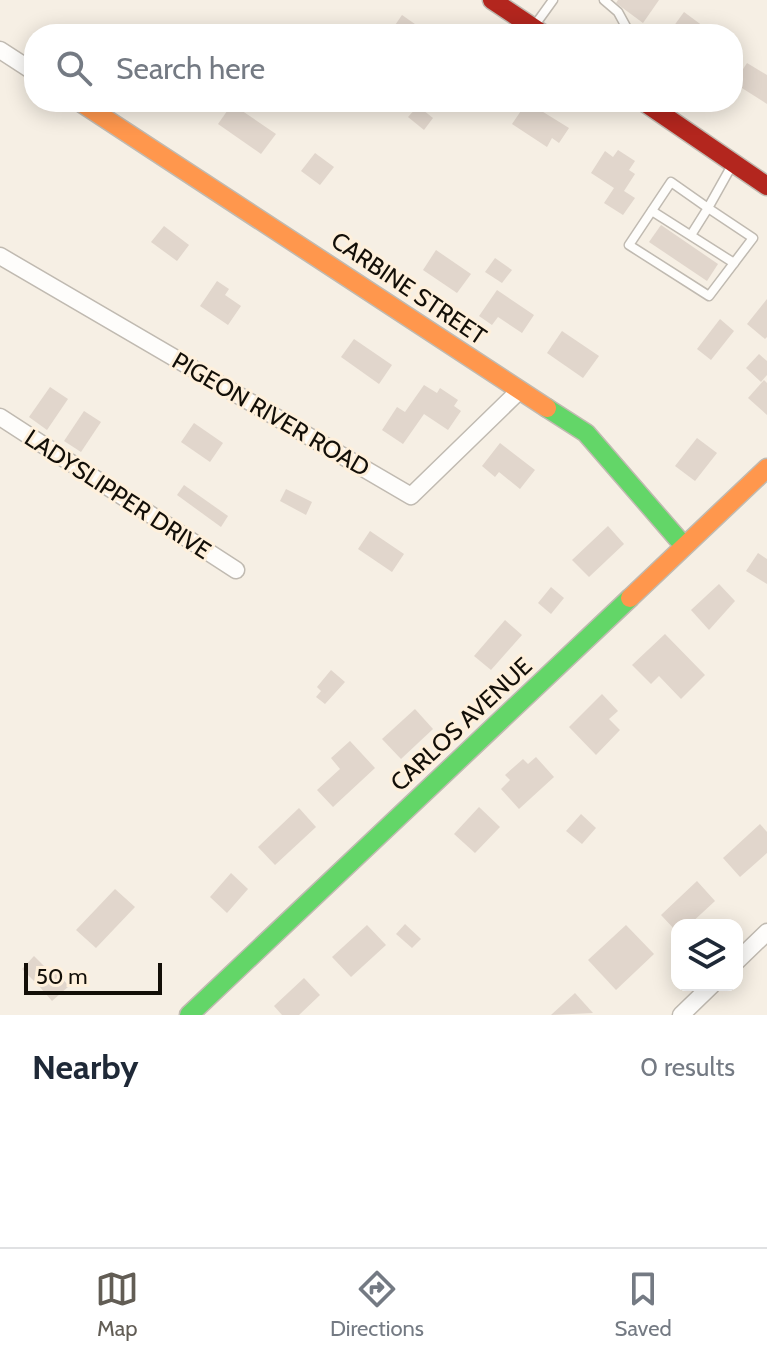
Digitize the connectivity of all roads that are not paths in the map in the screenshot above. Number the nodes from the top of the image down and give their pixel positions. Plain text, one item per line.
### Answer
1 (553, 0) edge
2 (604, 0) edge
3 (497, 1) edge
4 (528, 24) edge
5 (541, 24) edge
6 (625, 24) edge
7 (0, 50) edge
8 (24, 66) edge
9 (95, 112) edge
10 (659, 112) edge
11 (734, 163) junction
12 (767, 186) edge
13 (708, 208) junction
14 (652, 211) junction
15 (691, 235) junction
16 (660, 249) dead end
17 (0, 256) edge
18 (653, 260) junction
19 (734, 263) junction
20 (692, 270) dead end
21 (685, 281) junction
22 (520, 390) junction
23 (0, 417) edge
24 (767, 468) edge
25 (684, 546) junction
26 (236, 570) dead end
27 (767, 932) edge
28 (743, 955) edge
29 (706, 991) edge
30 (189, 1015) edge
31 (681, 1015) edge

1 - 5 lane
2 - 6 lane
3 - 4 street
7 - 8 street
9 - 22 street, CARBINE STREET
10 - 11 street
11 - 12 street
11 - 13 lane
13 - 14 lane
13 - 15 lane
13 - 19 lane
14 - 15 lane
14 - 18 lane
15 - 19 lane
16 - 18 lane
17 - 22 street, PIGEON RIVER ROAD
18 - 21 lane
19 - 21 lane
20 - 21 lane
22 - 25 street, CARBINE STREET
23 - 26 street, LADYSLIPPER DRIVE
24 - 25 street, CARLOS AVENUE
25 - 30 street, CARLOS AVENUE
27 - 28 street
29 - 31 street

